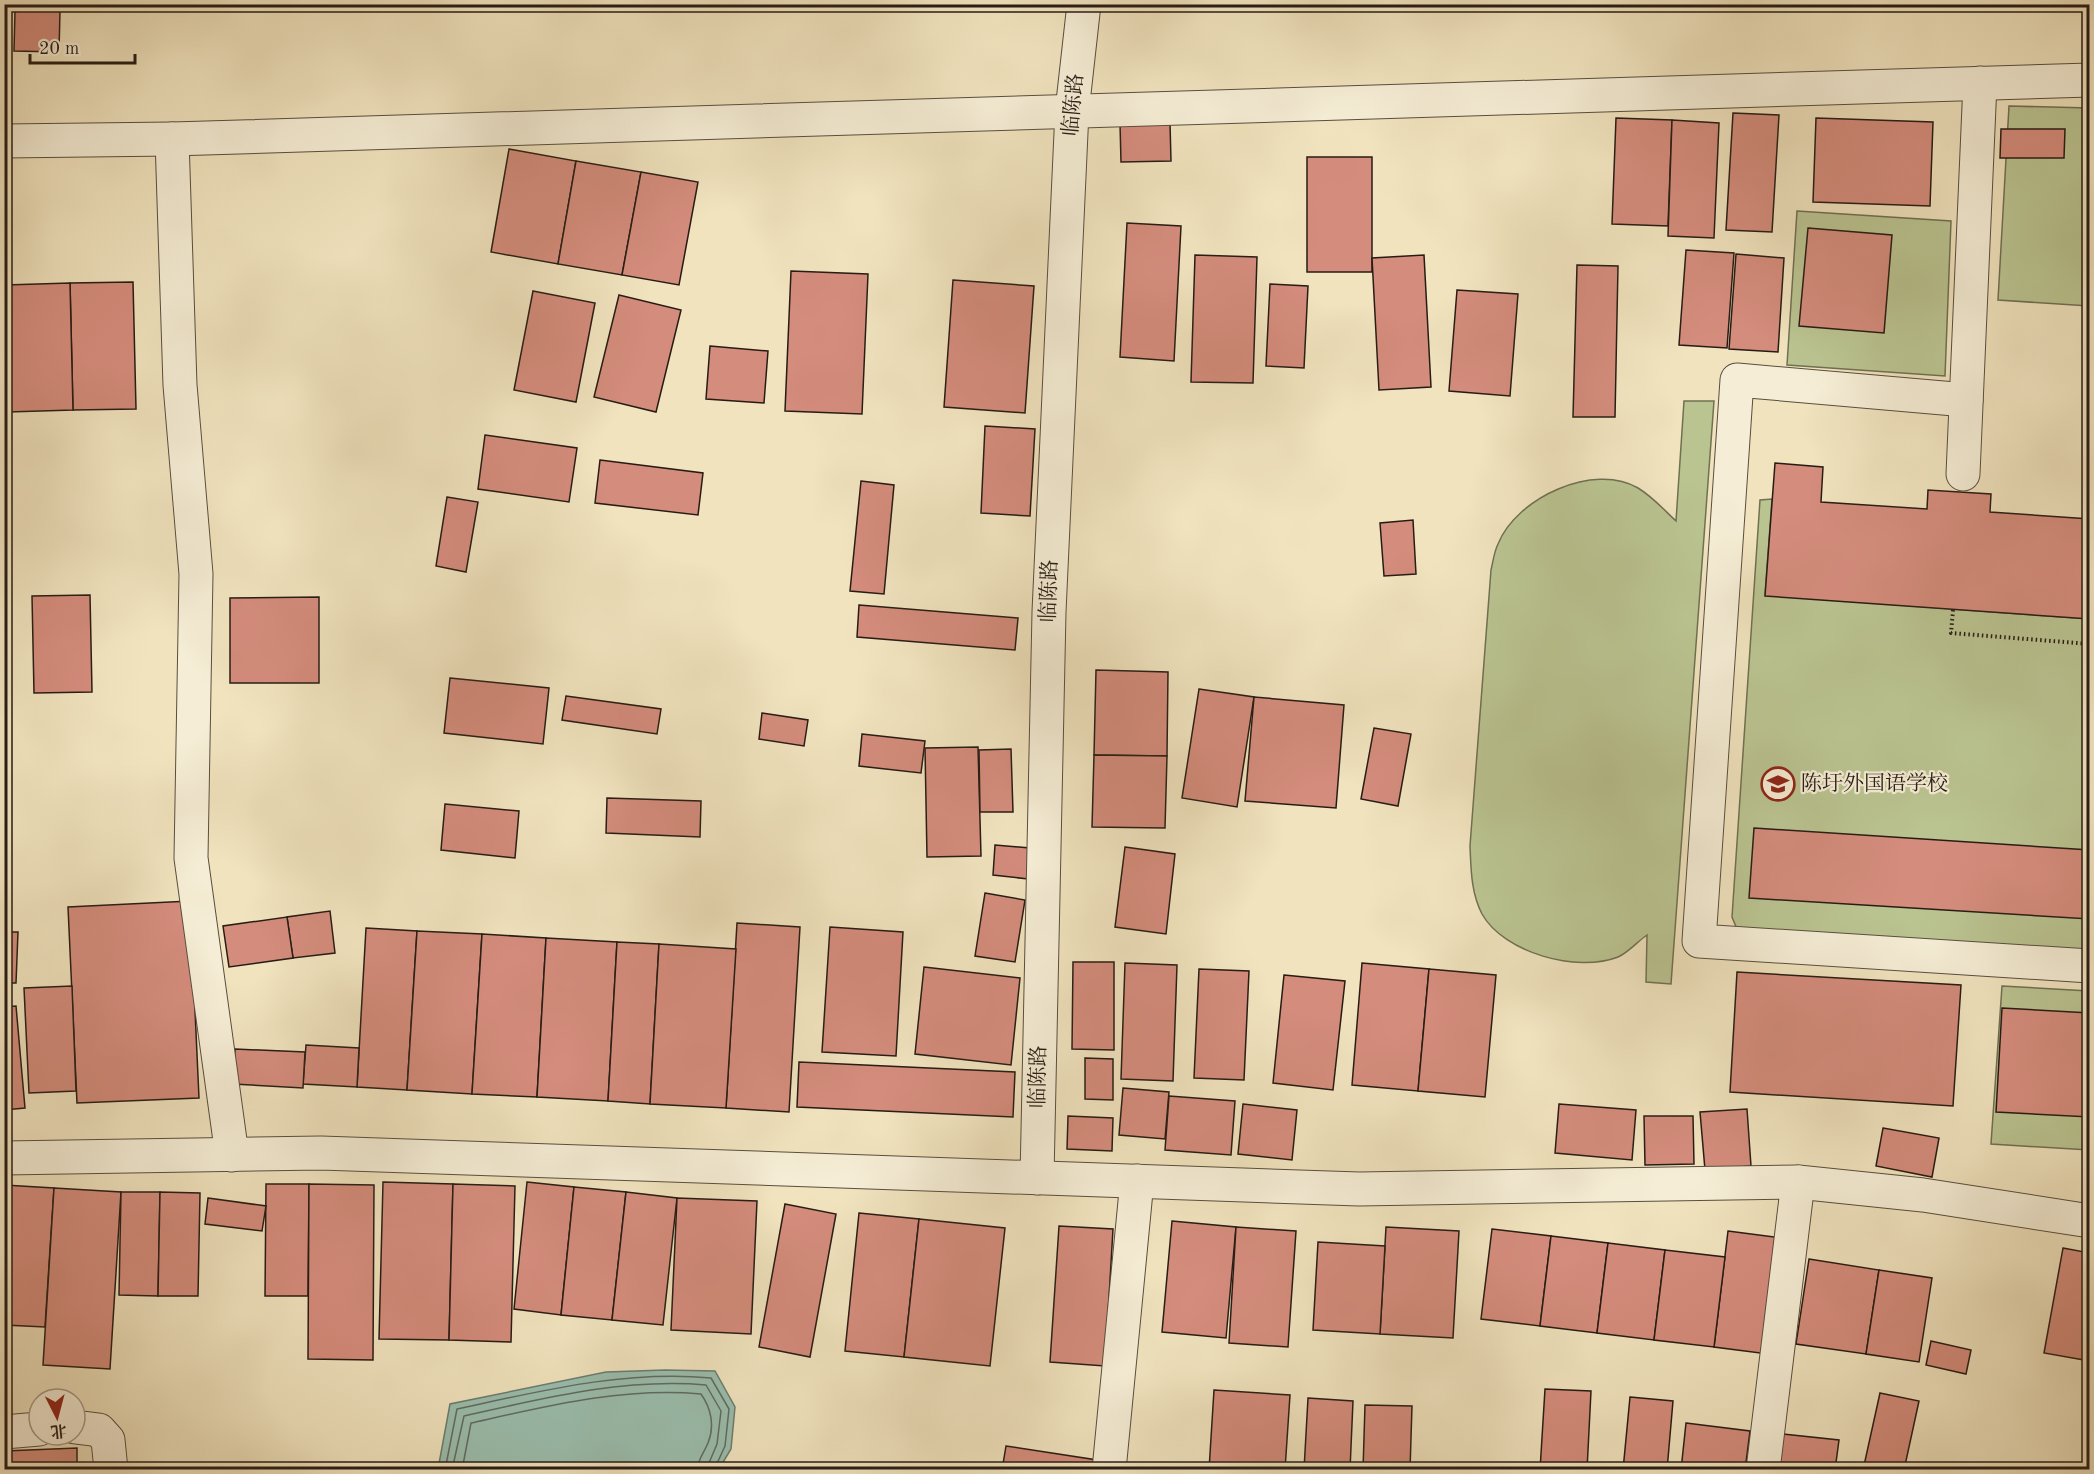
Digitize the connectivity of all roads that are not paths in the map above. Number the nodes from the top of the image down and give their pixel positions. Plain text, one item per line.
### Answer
1 (1084, 4) edge
2 (2090, 80) edge
3 (1980, 83) junction
4 (1072, 111) junction
5 (172, 139) junction
6 (4, 141) edge
7 (1966, 400) junction
8 (1963, 474) dead end
9 (2090, 966) edge
10 (232, 1155) junction
11 (4, 1158) edge
12 (1037, 1178) junction
13 (1137, 1182) junction
14 (1798, 1182) junction
15 (2090, 1221) edge
16 (87, 1428) edge
17 (27, 1430) edge
18 (4, 1431) edge
19 (111, 1470) edge
20 (1109, 1470) edge
21 (1763, 1470) edge

1 - 4 street, 临陈路
2 - 3 street
3 - 4 street
3 - 7 street
4 - 5 street
4 - 12 street, 临陈路
5 - 6 street
5 - 10 street
7 - 8 street
7 - 9 street
10 - 11 street
10 - 12 street
12 - 13 street
13 - 14 street
13 - 20 street
14 - 15 street
14 - 21 street
16 - 19 street
17 - 18 street

